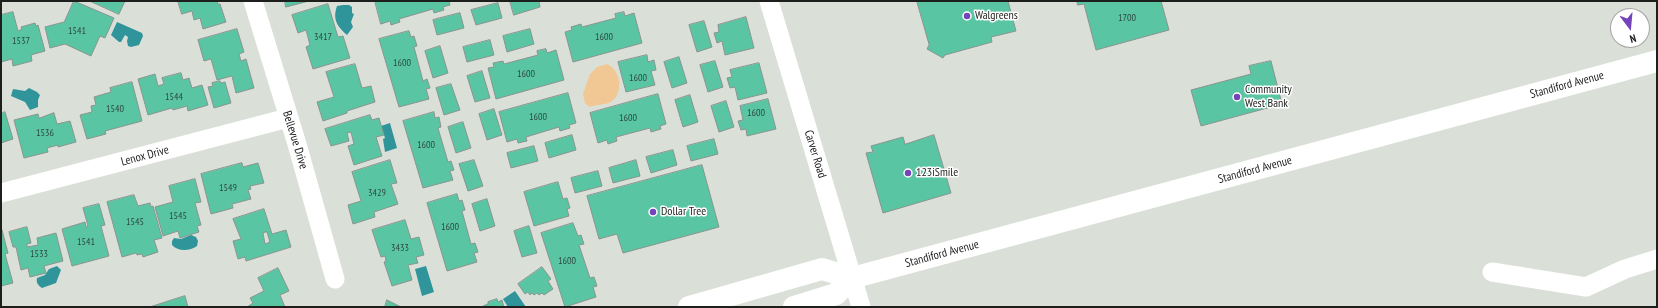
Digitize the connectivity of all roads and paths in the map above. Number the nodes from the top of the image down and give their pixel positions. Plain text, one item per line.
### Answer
1 (253, 1) edge
2 (769, 1) edge
3 (1657, 62) edge
4 (288, 118) junction
5 (1, 193) edge
6 (1657, 259) edge
7 (1492, 272) dead end
8 (335, 278) dead end
9 (852, 278) junction
10 (689, 307) edge
11 (794, 307) edge
12 (861, 307) edge

1 - 4 street, Bellevue Drive
2 - 9 street, Carver Road
3 - 9 main road, Standiford Avenue
4 - 5 street, Lenox Drive
4 - 8 street, Bellevue Drive
6 - 7 street
9 - 10 main road
9 - 11 main road, Standiford Avenue
9 - 12 street, Carver Road

